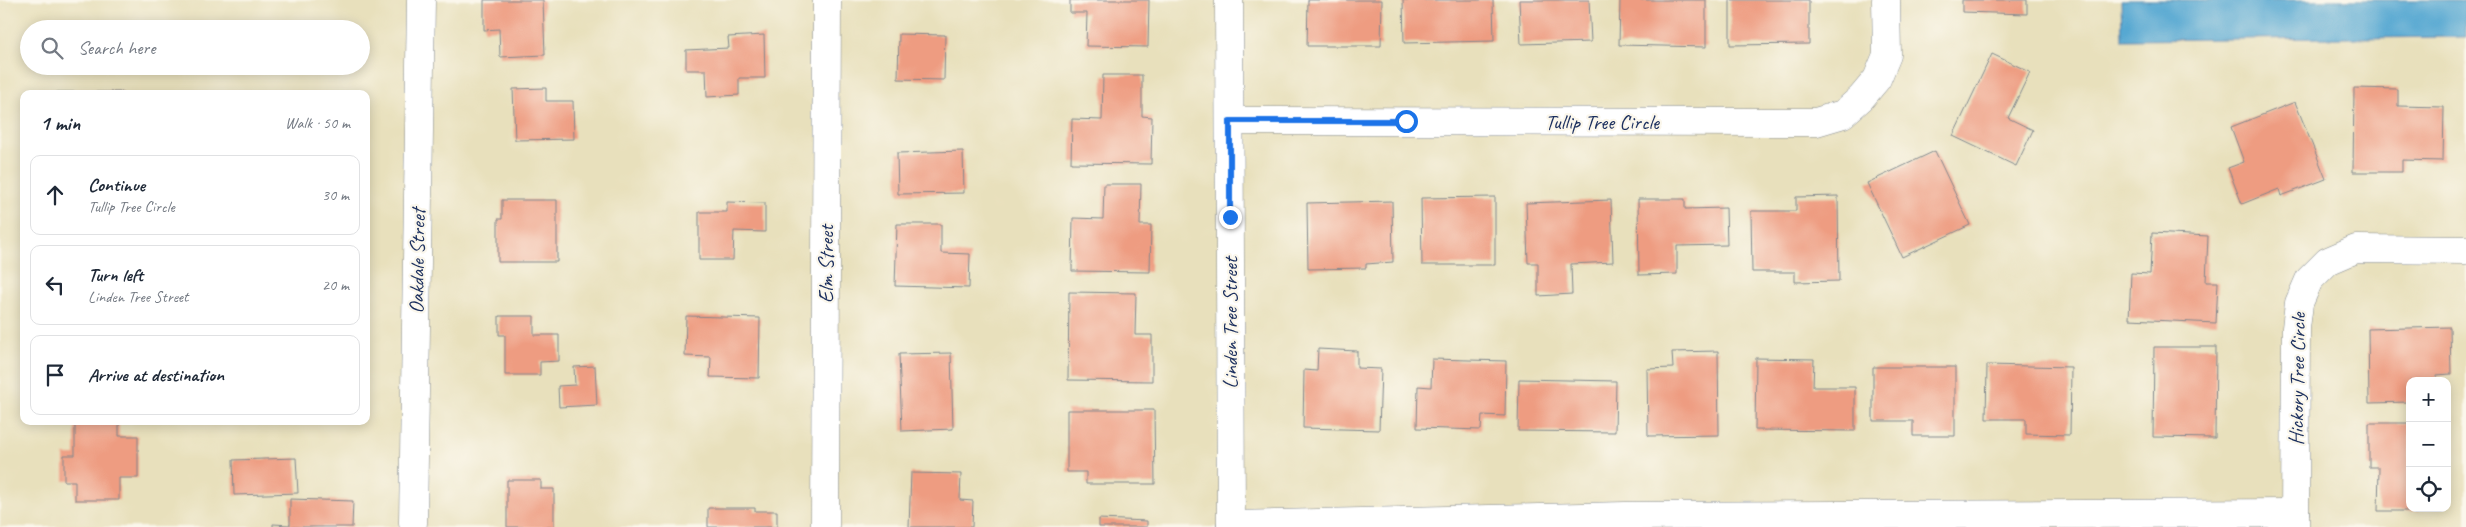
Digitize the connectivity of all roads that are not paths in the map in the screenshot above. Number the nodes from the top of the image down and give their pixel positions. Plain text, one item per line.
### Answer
1 (421, 0) edge
2 (827, 0) edge
3 (1229, 0) edge
4 (1886, 0) edge
5 (1230, 121) junction
6 (2466, 250) edge
7 (2295, 520) edge
8 (413, 522) dead end
9 (1626, 522) edge
10 (1231, 526) edge
11 (824, 527) edge

1 - 8 street, Oakdale Street
2 - 11 street, Elm Street
3 - 5 street, Linden Tree Street
4 - 5 street, Tullip Tree Circle
5 - 10 street, Linden Tree Street
6 - 7 street, Hickory Tree Circle
7 - 9 street
9 - 10 street

